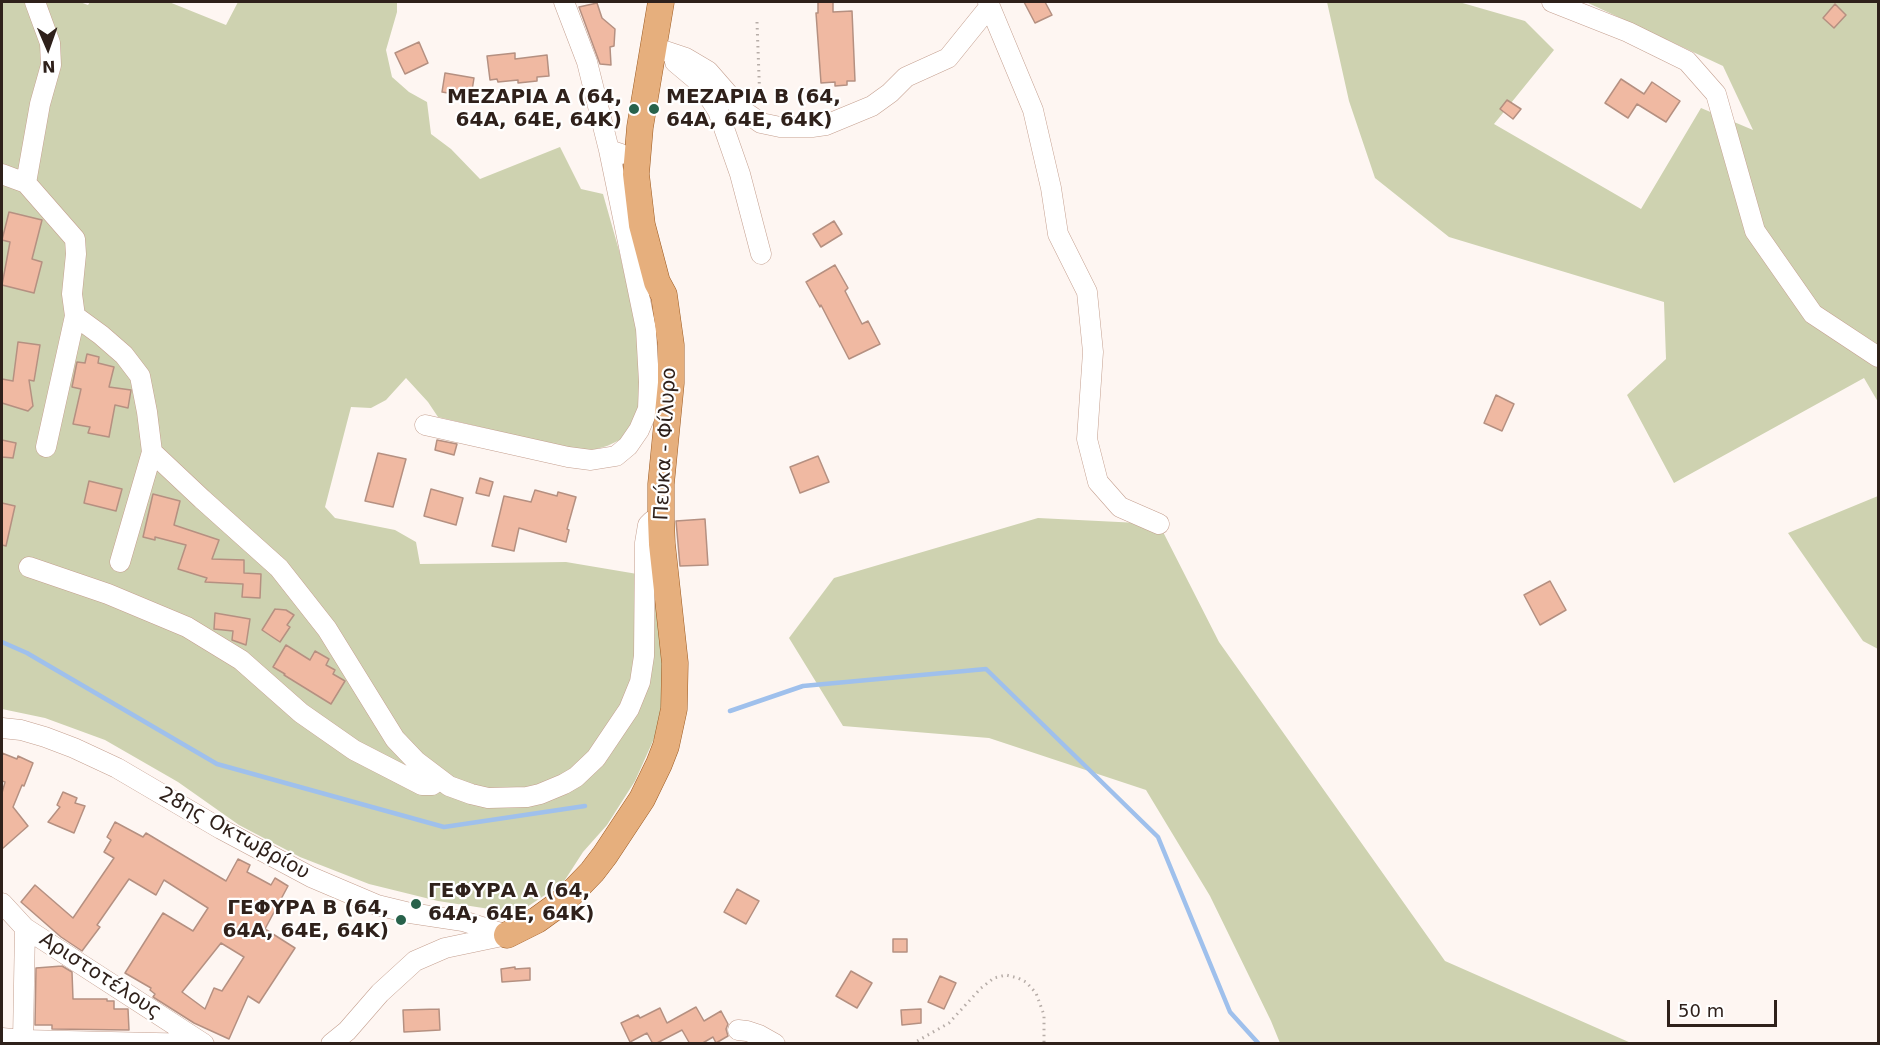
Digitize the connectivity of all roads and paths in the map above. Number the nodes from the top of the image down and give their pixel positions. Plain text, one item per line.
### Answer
1 (35, 2) edge
2 (564, 2) edge
3 (661, 2) edge
4 (1552, 2) edge
5 (989, 4) edge
6 (757, 22) dead end
7 (653, 47) junction
8 (761, 123) junction
9 (609, 150) junction
10 (638, 159) junction
11 (2, 174) edge
12 (26, 183) junction
13 (761, 254) dead end
14 (75, 316) junction
15 (1878, 357) edge
16 (425, 425) dead end
17 (46, 447) dead end
18 (152, 452) junction
19 (661, 519) junction
20 (1159, 524) dead end
21 (120, 562) dead end
22 (28, 567) dead end
23 (2, 728) edge
24 (439, 780) junction
25 (2, 903) edge
26 (25, 928) junction
27 (507, 935) junction
28 (738, 1030) dead end
29 (2, 1038) edge
30 (23, 1040) junction
31 (199, 1044) edge
32 (204, 1044) edge
33 (331, 1044) edge
34 (775, 1044) edge
35 (912, 1044) edge
36 (1044, 1044) edge

1 - 12 street
2 - 9 street
3 - 7 main road, Πεύκα - Φίλυρο
4 - 15 street
5 - 8 street
5 - 20 street
6 - 8 path
7 - 8 street
7 - 10 main road, Πεύκα - Φίλυρο
7 - 13 street
9 - 10 street
9 - 16 street
10 - 19 main road, Πεύκα - Φίλυρο
11 - 12 street
12 - 14 street
14 - 17 street
14 - 18 street
18 - 21 street
18 - 24 street
19 - 24 street
19 - 27 main road, Πεύκα - Φίλυρο
22 - 24 street
23 - 27 street, 28ης Οκτωβρίου
25 - 26 street, Αριστοτέλους
26 - 30 street
26 - 32 street, Αριστοτέλους
27 - 33 street
28 - 34 street
29 - 30 street
30 - 31 street
35 - 36 path

